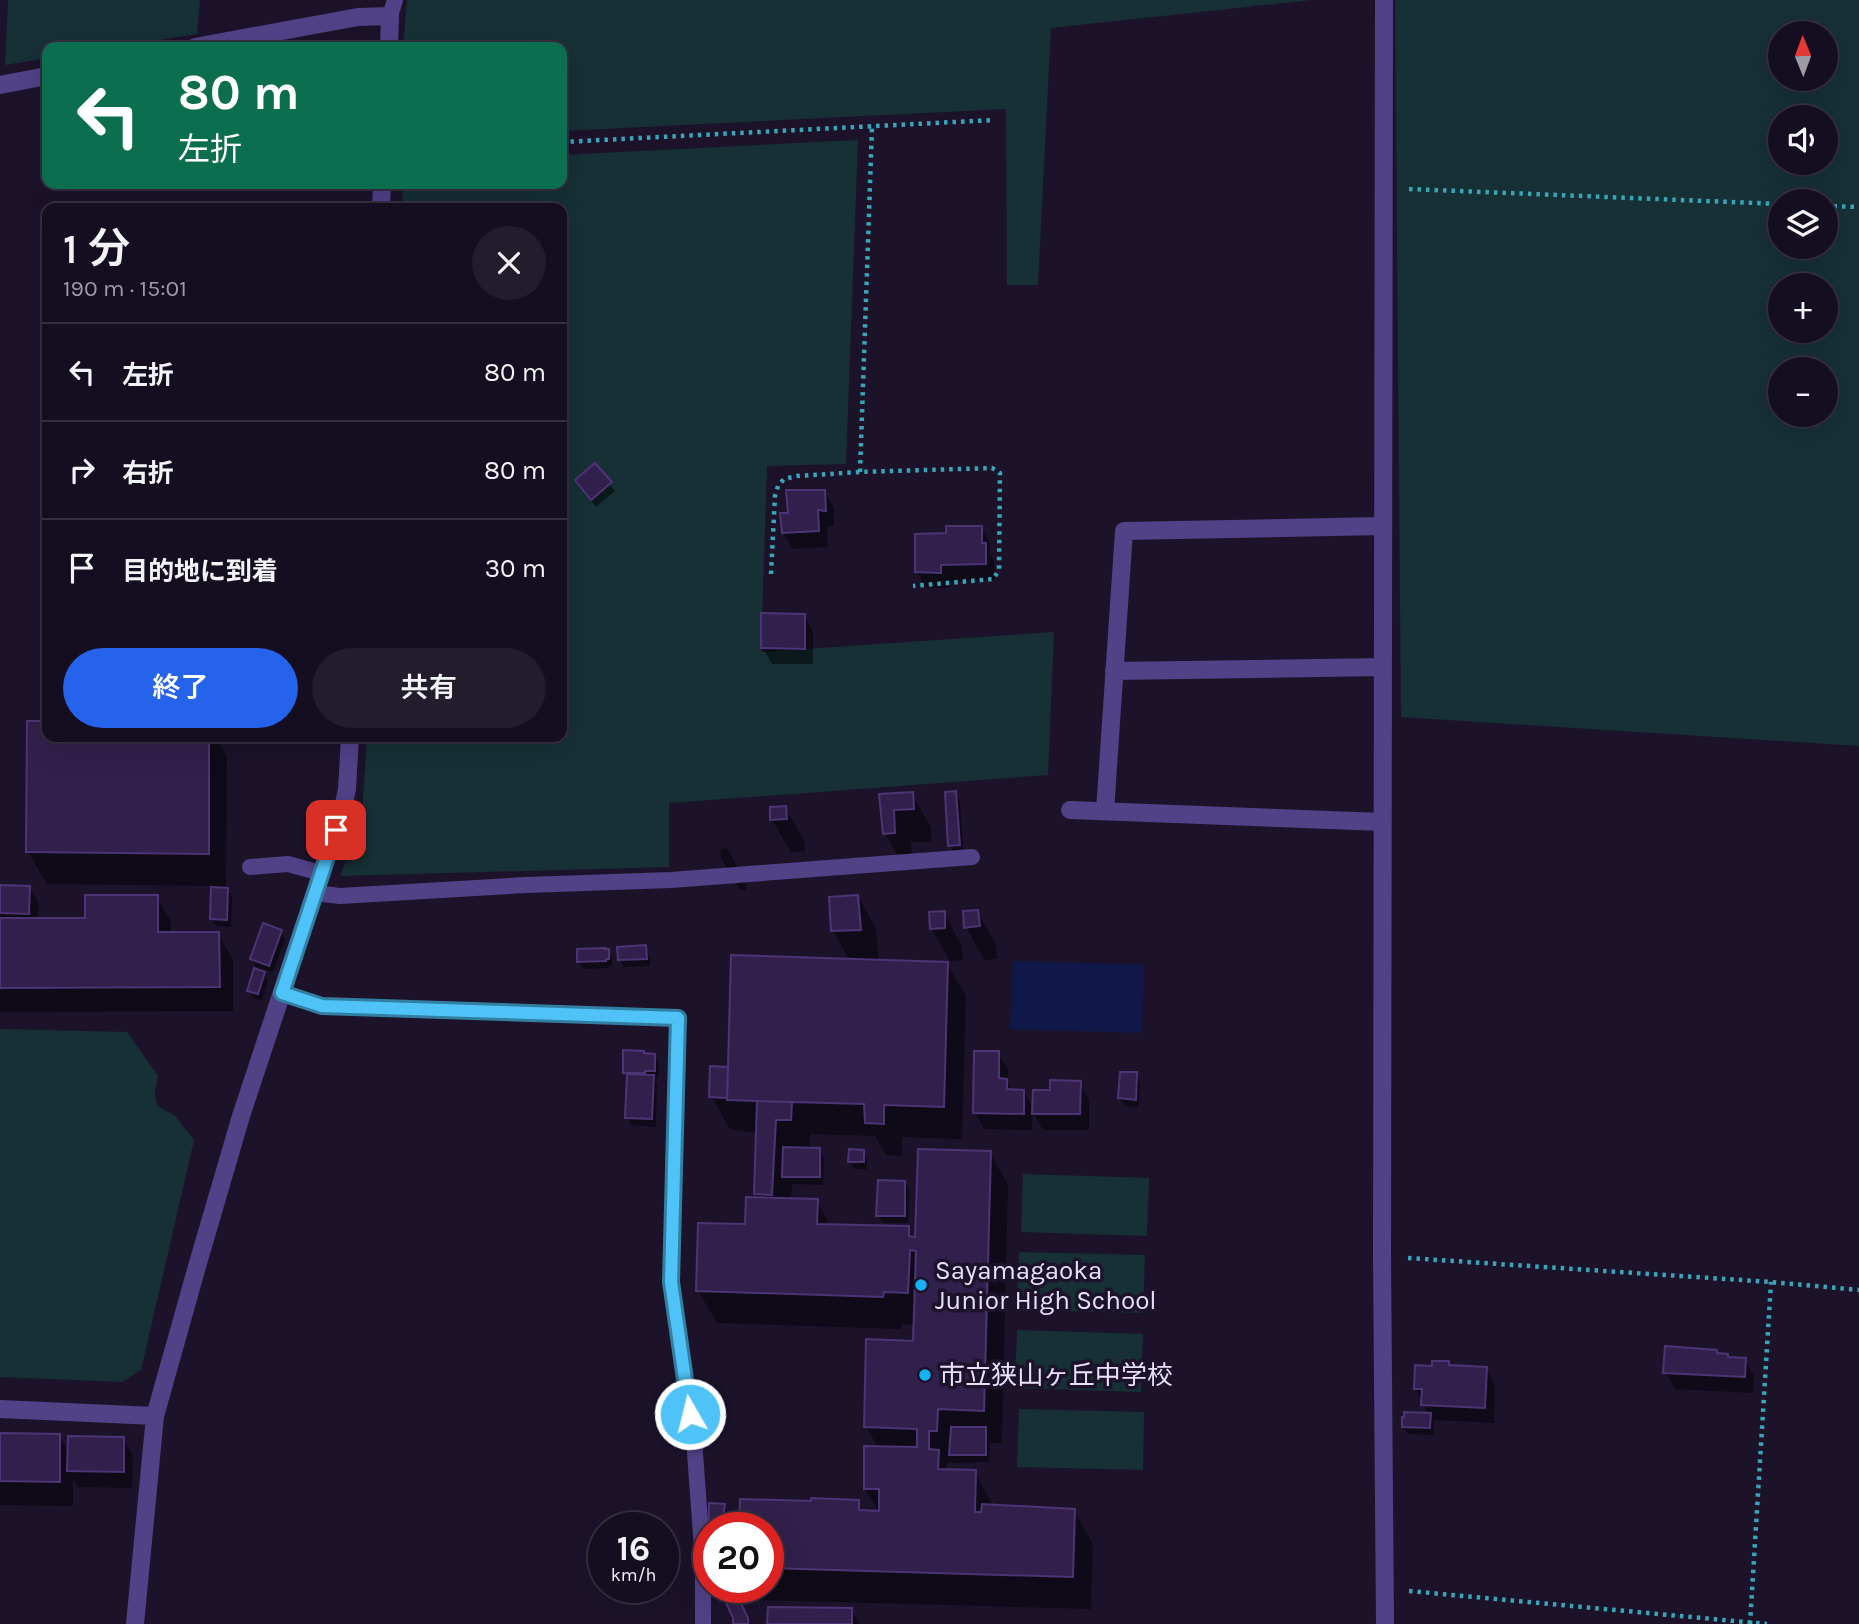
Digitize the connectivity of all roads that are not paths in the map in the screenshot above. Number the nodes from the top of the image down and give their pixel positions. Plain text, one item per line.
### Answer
1 (1384, 0) edge
2 (392, 8) edge
3 (222, 42) edge
4 (389, 42) edge
5 (42, 77) edge
6 (0, 85) edge
7 (1384, 526) junction
8 (1383, 667) junction
9 (1114, 671) junction
10 (349, 742) edge
11 (1070, 810) dead end
12 (1105, 811) junction
13 (1382, 822) junction
14 (972, 857) dead end
15 (250, 867) dead end
16 (321, 873) junction
17 (315, 893) junction
18 (282, 993) junction
19 (0, 1409) edge
20 (155, 1416) junction
21 (135, 1624) edge
22 (703, 1624) edge
23 (1385, 1624) edge

1 - 7 street
2 - 3 street
2 - 4 street
5 - 6 street
7 - 8 street
7 - 9 street
8 - 9 street
8 - 13 street
9 - 12 street
10 - 16 street
11 - 12 street
12 - 13 street
13 - 23 street
14 - 17 lane
15 - 16 lane
16 - 17 street
17 - 18 street
18 - 20 street
18 - 22 lane
19 - 20 street
20 - 21 street

